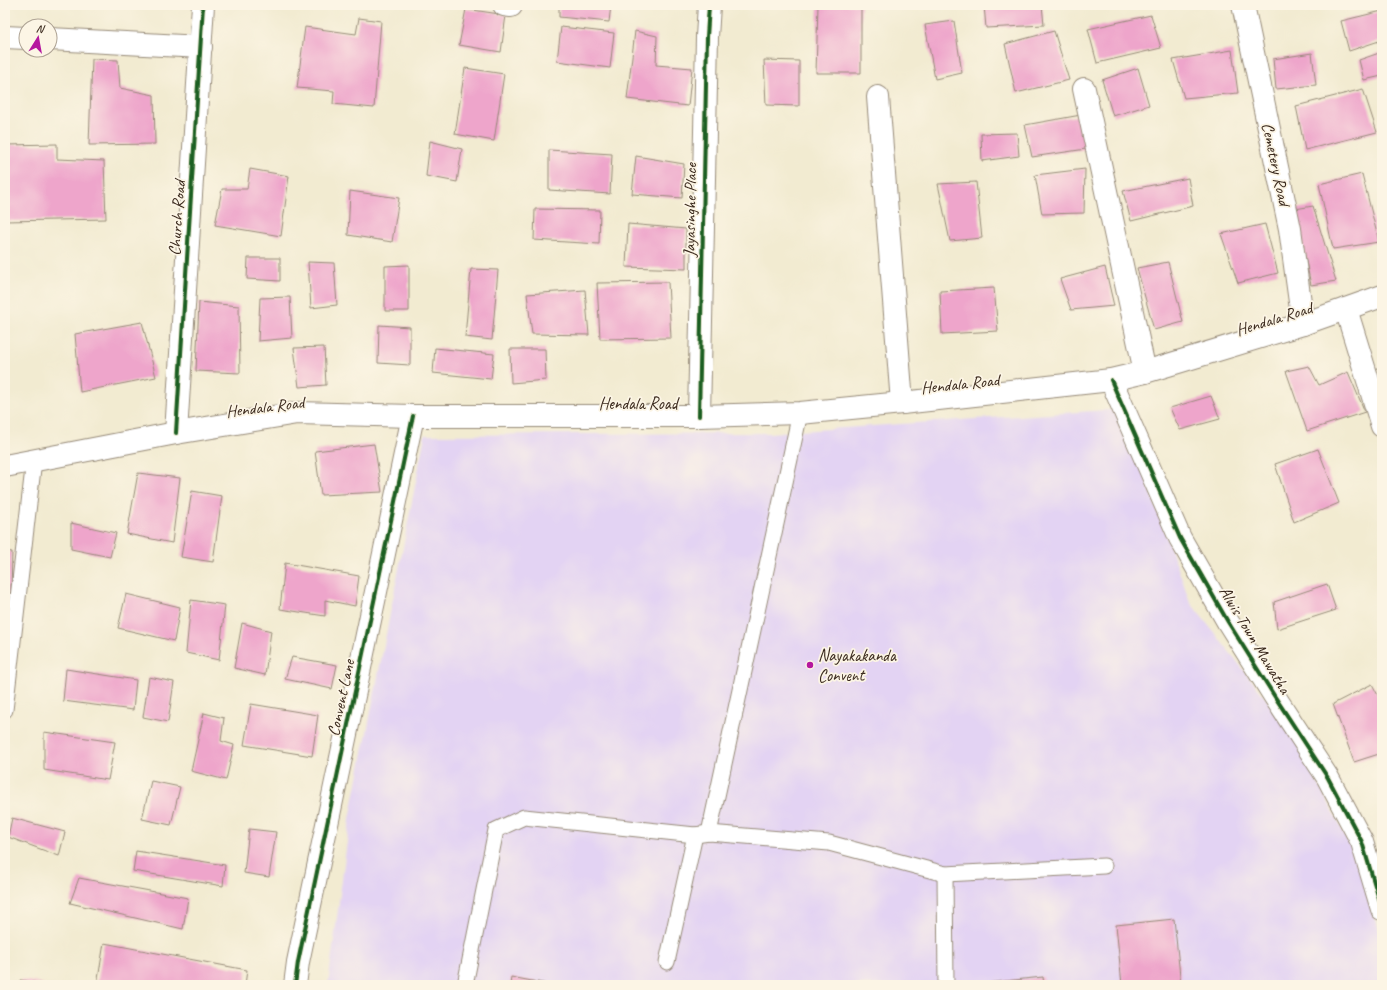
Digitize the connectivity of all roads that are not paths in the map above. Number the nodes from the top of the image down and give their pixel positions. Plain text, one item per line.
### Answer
1 (203, 5) edge
2 (710, 5) edge
3 (1243, 5) edge
4 (5, 37) edge
5 (18, 38) edge
6 (58, 39) edge
7 (201, 47) junction
8 (1084, 89) dead end
9 (878, 97) dead end
10 (1382, 296) edge
11 (1346, 309) junction
12 (1303, 324) junction
13 (1145, 372) junction
14 (1112, 380) junction
15 (902, 403) junction
16 (800, 413) junction
17 (413, 416) junction
18 (699, 416) junction
19 (1382, 426) edge
20 (176, 433) junction
21 (34, 460) junction
22 (5, 466) edge
23 (5, 710) edge
24 (702, 834) junction
25 (1104, 866) dead end
26 (945, 874) junction
27 (1382, 909) edge
28 (667, 962) dead end
29 (295, 985) edge
30 (465, 985) edge
31 (946, 985) edge

1 - 7 street, Church Road
2 - 18 street, Jayasinghe Place
3 - 12 street, Cemetery Road
4 - 5 street
6 - 7 street
7 - 20 street, Church Road
8 - 13 street
9 - 15 street
10 - 11 street, Hendala Road
11 - 12 street, Hendala Road
11 - 19 street
12 - 13 street, Hendala Road
13 - 14 street, Hendala Road
14 - 15 street, Hendala Road
14 - 27 street, Alwis Town Mawatha
15 - 16 street, Hendala Road
16 - 18 street, Hendala Road
16 - 24 lane
17 - 18 street, Hendala Road
17 - 20 street, Hendala Road
17 - 29 street, Convent Lane
20 - 21 street, Hendala Road
21 - 22 street, Hendala Road
21 - 23 lane
24 - 26 lane
24 - 28 lane
24 - 30 lane
25 - 26 lane
26 - 31 lane

